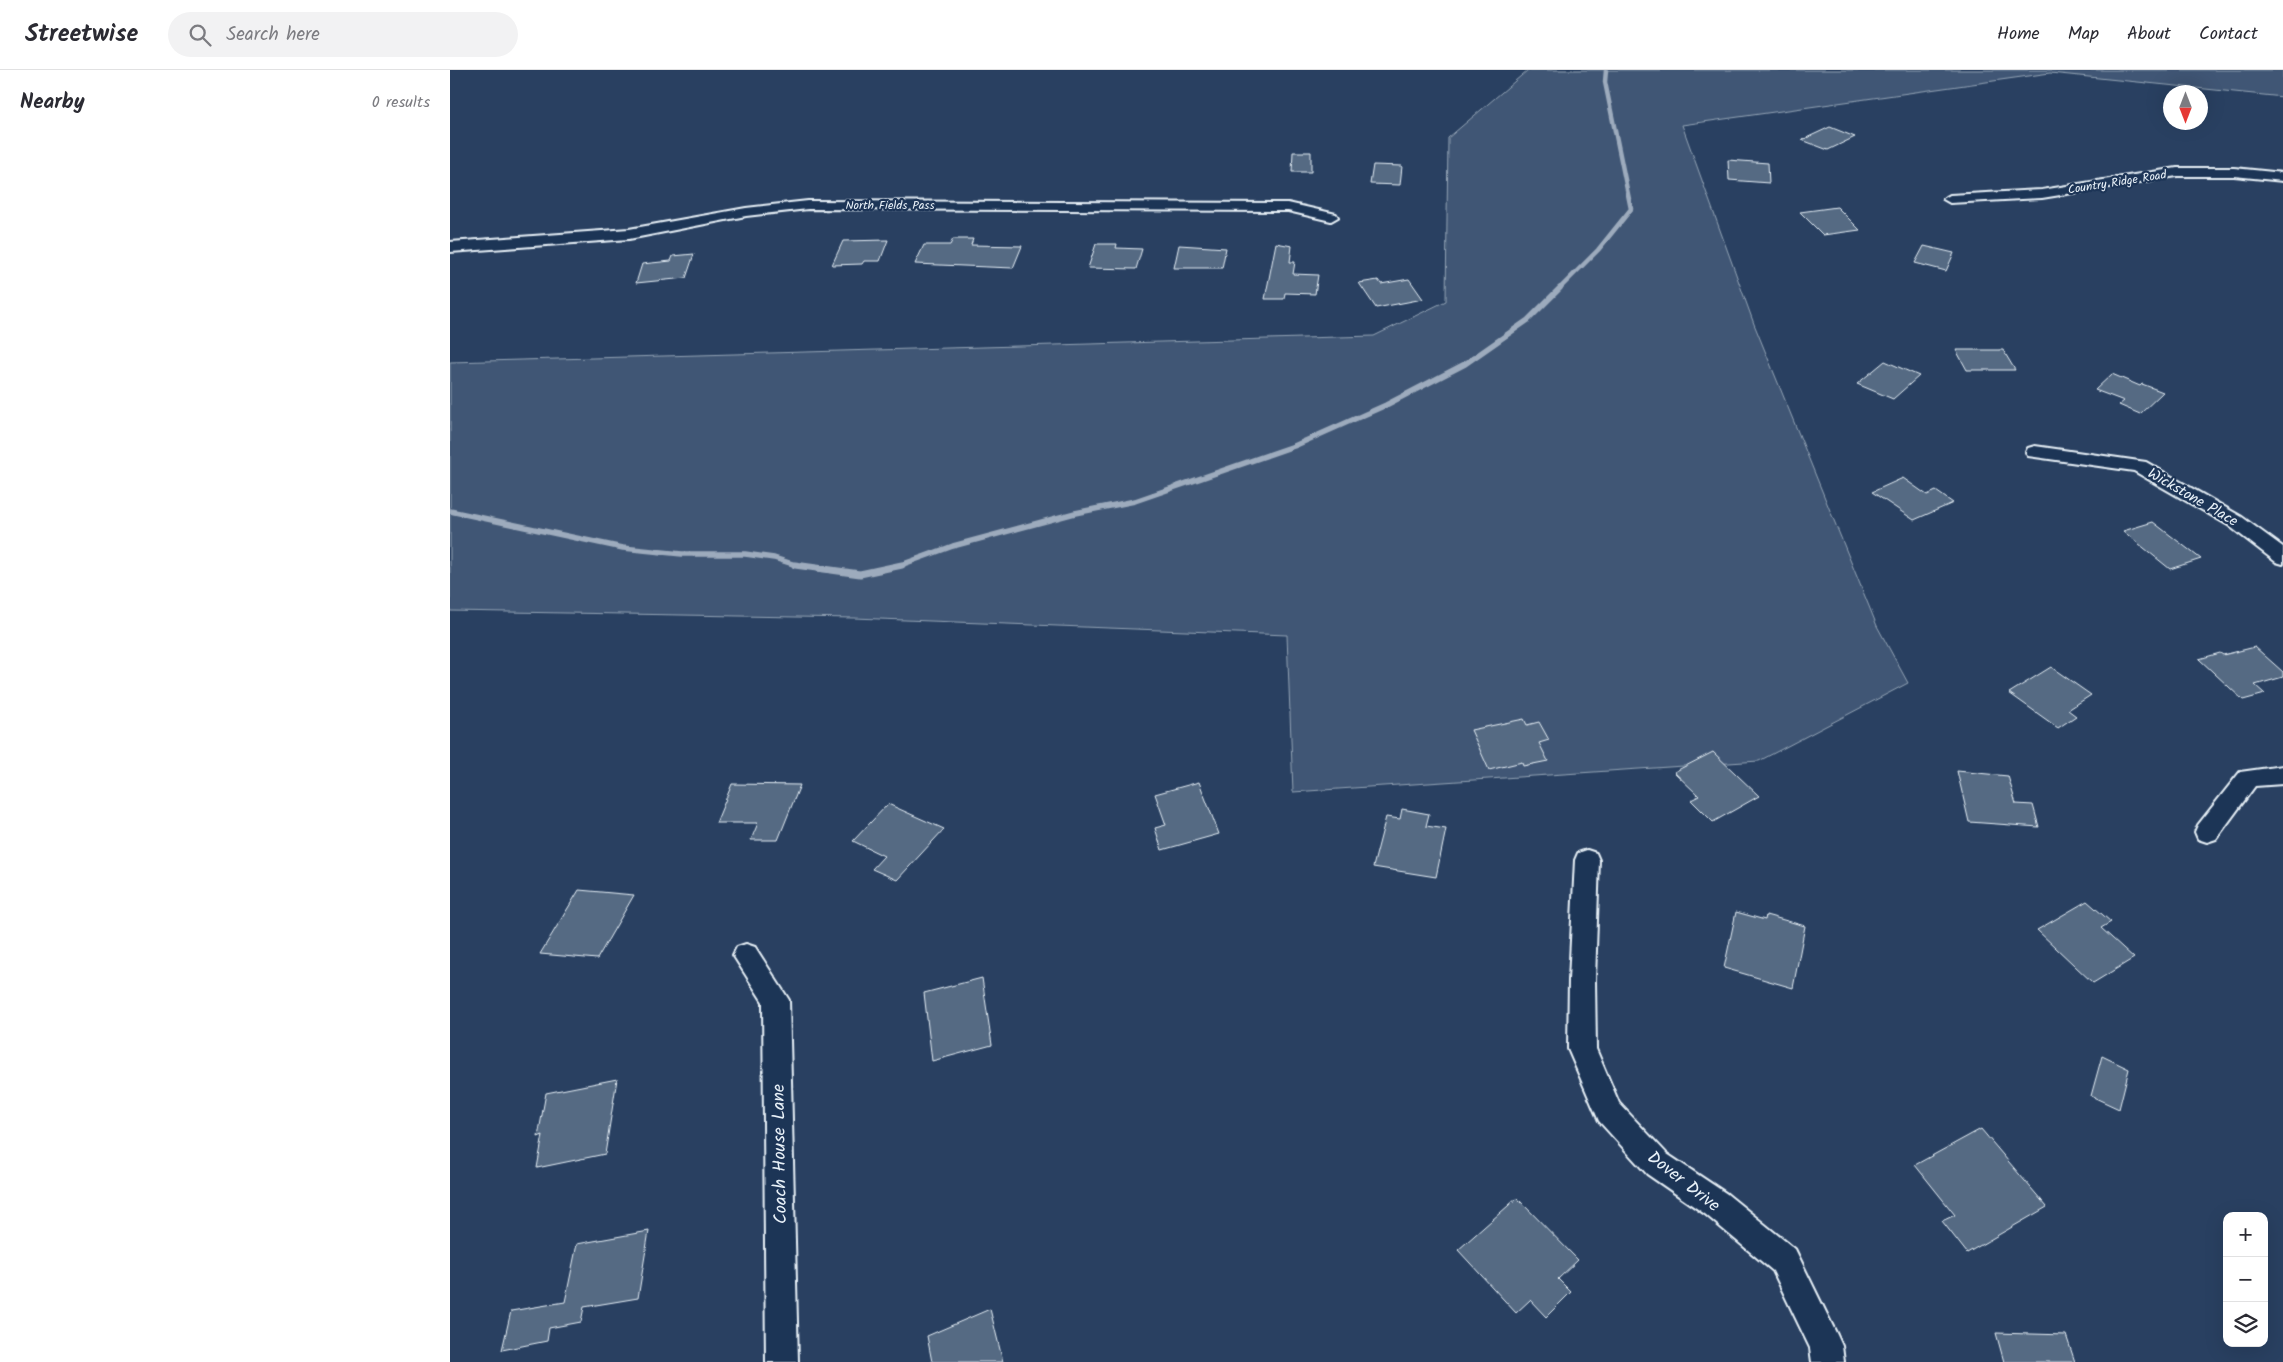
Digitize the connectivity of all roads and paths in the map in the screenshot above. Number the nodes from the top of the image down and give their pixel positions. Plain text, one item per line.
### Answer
1 (2283, 177) edge
2 (1950, 199) dead end
3 (1331, 216) dead end
4 (450, 247) edge
5 (2035, 452) dead end
6 (2283, 556) edge
7 (2283, 775) edge
8 (2207, 832) dead end
9 (1587, 860) dead end
10 (746, 955) dead end
11 (782, 1362) edge
12 (1828, 1362) edge

1 - 2 street, Country Ridge Road
3 - 4 street, North Fields Pass
5 - 6 street, Wickstone Place
7 - 8 street
9 - 12 street, Dover Drive
10 - 11 street, Coach House Lane

